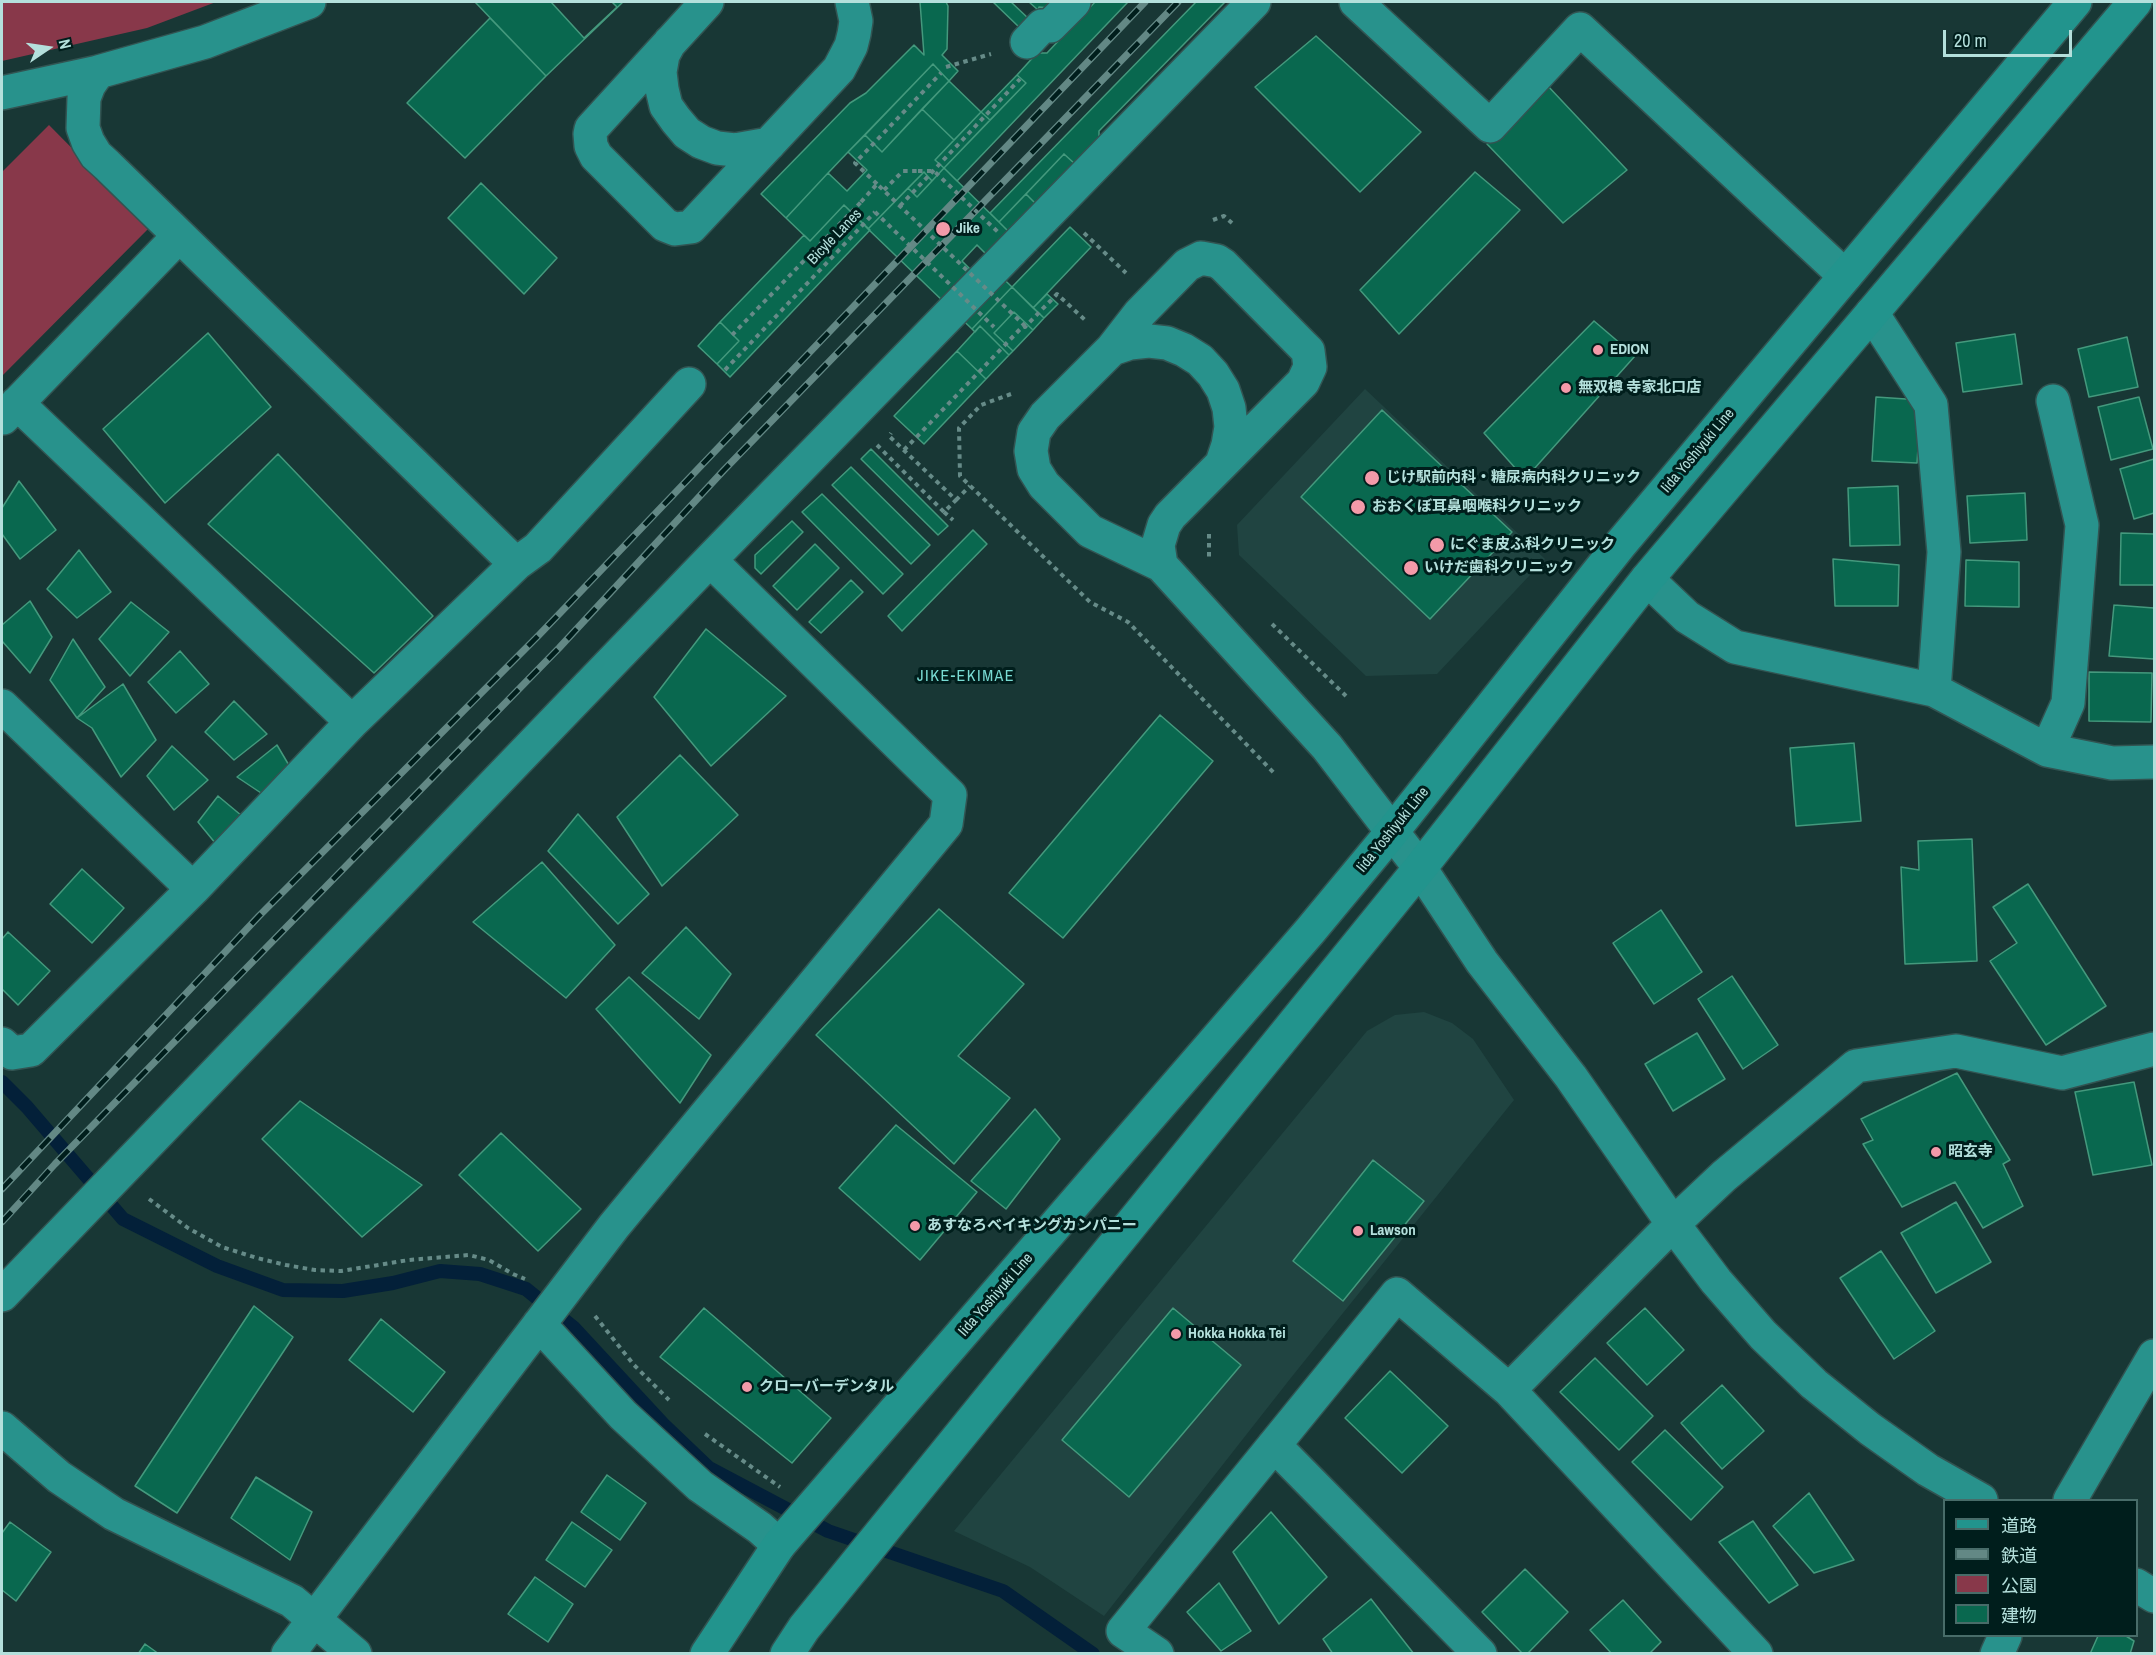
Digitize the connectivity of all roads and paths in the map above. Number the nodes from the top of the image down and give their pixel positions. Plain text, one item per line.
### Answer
1 (309, 2) edge
2 (707, 2) edge
3 (852, 2) edge
4 (1074, 2) edge
5 (1254, 2) edge
6 (1356, 2) edge
7 (2075, 2) edge
8 (2135, 2) edge
9 (670, 41) junction
10 (1028, 42) joint
11 (946, 67) dead end
12 (98, 72) junction
13 (941, 73) dead end
14 (1021, 79) dead end
15 (2, 93) edge
16 (769, 144) junction
17 (934, 171) junction
18 (877, 184) junction
19 (884, 190) junction
20 (900, 206) junction
21 (999, 233) dead end
22 (179, 236) junction
23 (1081, 237) dead end
24 (1130, 276) dead end
25 (1845, 276) junction
26 (1872, 313) junction
27 (1086, 322) dead end
28 (1024, 325) junction
29 (994, 327) dead end
30 (732, 335) dead end
31 (1112, 349) junction
32 (724, 371) dead end
33 (689, 384) dead end
34 (2053, 401) dead end
35 (9, 411) edge
36 (896, 429) dead end
37 (870, 438) dead end
38 (904, 450) junction
39 (1222, 463) junction
40 (970, 486) dead end
41 (956, 500) junction
42 (944, 513) junction
43 (952, 520) dead end
44 (710, 560) junction
45 (516, 564) junction
46 (1161, 565) junction
47 (1647, 579) junction
48 (1934, 690) junction
49 (2, 706) edge
50 (352, 722) junction
51 (2047, 750) junction
52 (2154, 762) edge
53 (1392, 832) junction
54 (1420, 868) junction
55 (194, 889) junction
56 (2, 1044) edge
57 (2154, 1049) edge
58 (119, 1173) junction
59 (1673, 1224) junction
60 (2, 1295) edge
61 (560, 1297) junction
62 (539, 1324) junction
63 (2154, 1356) edge
64 (1509, 1390) junction
65 (673, 1404) dead end
66 (2, 1428) edge
67 (697, 1428) dead end
68 (1274, 1445) junction
69 (782, 1488) dead end
70 (1979, 1499) edge
71 (2071, 1499) edge
72 (779, 1545) junction
73 (2138, 1586) edge
74 (2154, 1596) edge
75 (315, 1618) junction
76 (2004, 1637) edge
77 (288, 1653) edge
78 (355, 1653) edge
79 (707, 1653) edge
80 (787, 1653) edge
81 (1157, 1653) edge
82 (1480, 1653) edge
83 (1756, 1653) edge
84 (1997, 1653) edge

1 - 12 street
2 - 9 street
3 - 16 street
4 - 10 street
5 - 44 street
6 - 25 street
7 - 25 main road, Iida Yoshiyuki Line
8 - 26 main road
9 - 16 street
9 - 16 street
10 - 11 path
12 - 15 street
12 - 22 street
13 - 18 path
14 - 17 path, bridge
17 - 19 path, bridge
17 - 20 path, bridge
17 - 21 path, bridge
18 - 19 path, bridge
18 - 30 path, bridge
19 - 20 path, bridge
20 - 28 path, bridge
22 - 35 street
22 - 45 street
23 - 24 path
25 - 53 main road, Iida Yoshiyuki Line
26 - 47 main road
26 - 48 street
27 - 28 path
28 - 38 path, bridge
29 - 32 path, Bicyle Lanes, bridge
31 - 39 street
31 - 39 street
31 - 46 street
33 - 45 street
34 - 51 street
35 - 50 street
36 - 38 path
37 - 42 path
38 - 41 path
39 - 46 street
40 - 41 path
41 - 42 path
42 - 43 path
44 - 58 street
44 - 61 street
45 - 50 street
46 - 53 street
47 - 48 street
47 - 54 main road
48 - 51 street
49 - 55 street
50 - 55 street
51 - 52 street
53 - 54 street
53 - 72 main road, Iida Yoshiyuki Line
54 - 59 street
54 - 80 main road
55 - 56 street
57 - 59 street
58 - 60 street
58 - 61 path
59 - 64 street
59 - 70 street
61 - 62 street
61 - 65 path
62 - 72 street
62 - 75 street
63 - 71 street
64 - 68 street
64 - 83 street
66 - 75 street
67 - 69 path
68 - 81 street
68 - 82 street
72 - 79 main road, Iida Yoshiyuki Line
73 - 74 street
75 - 77 street
75 - 78 street
76 - 84 street

